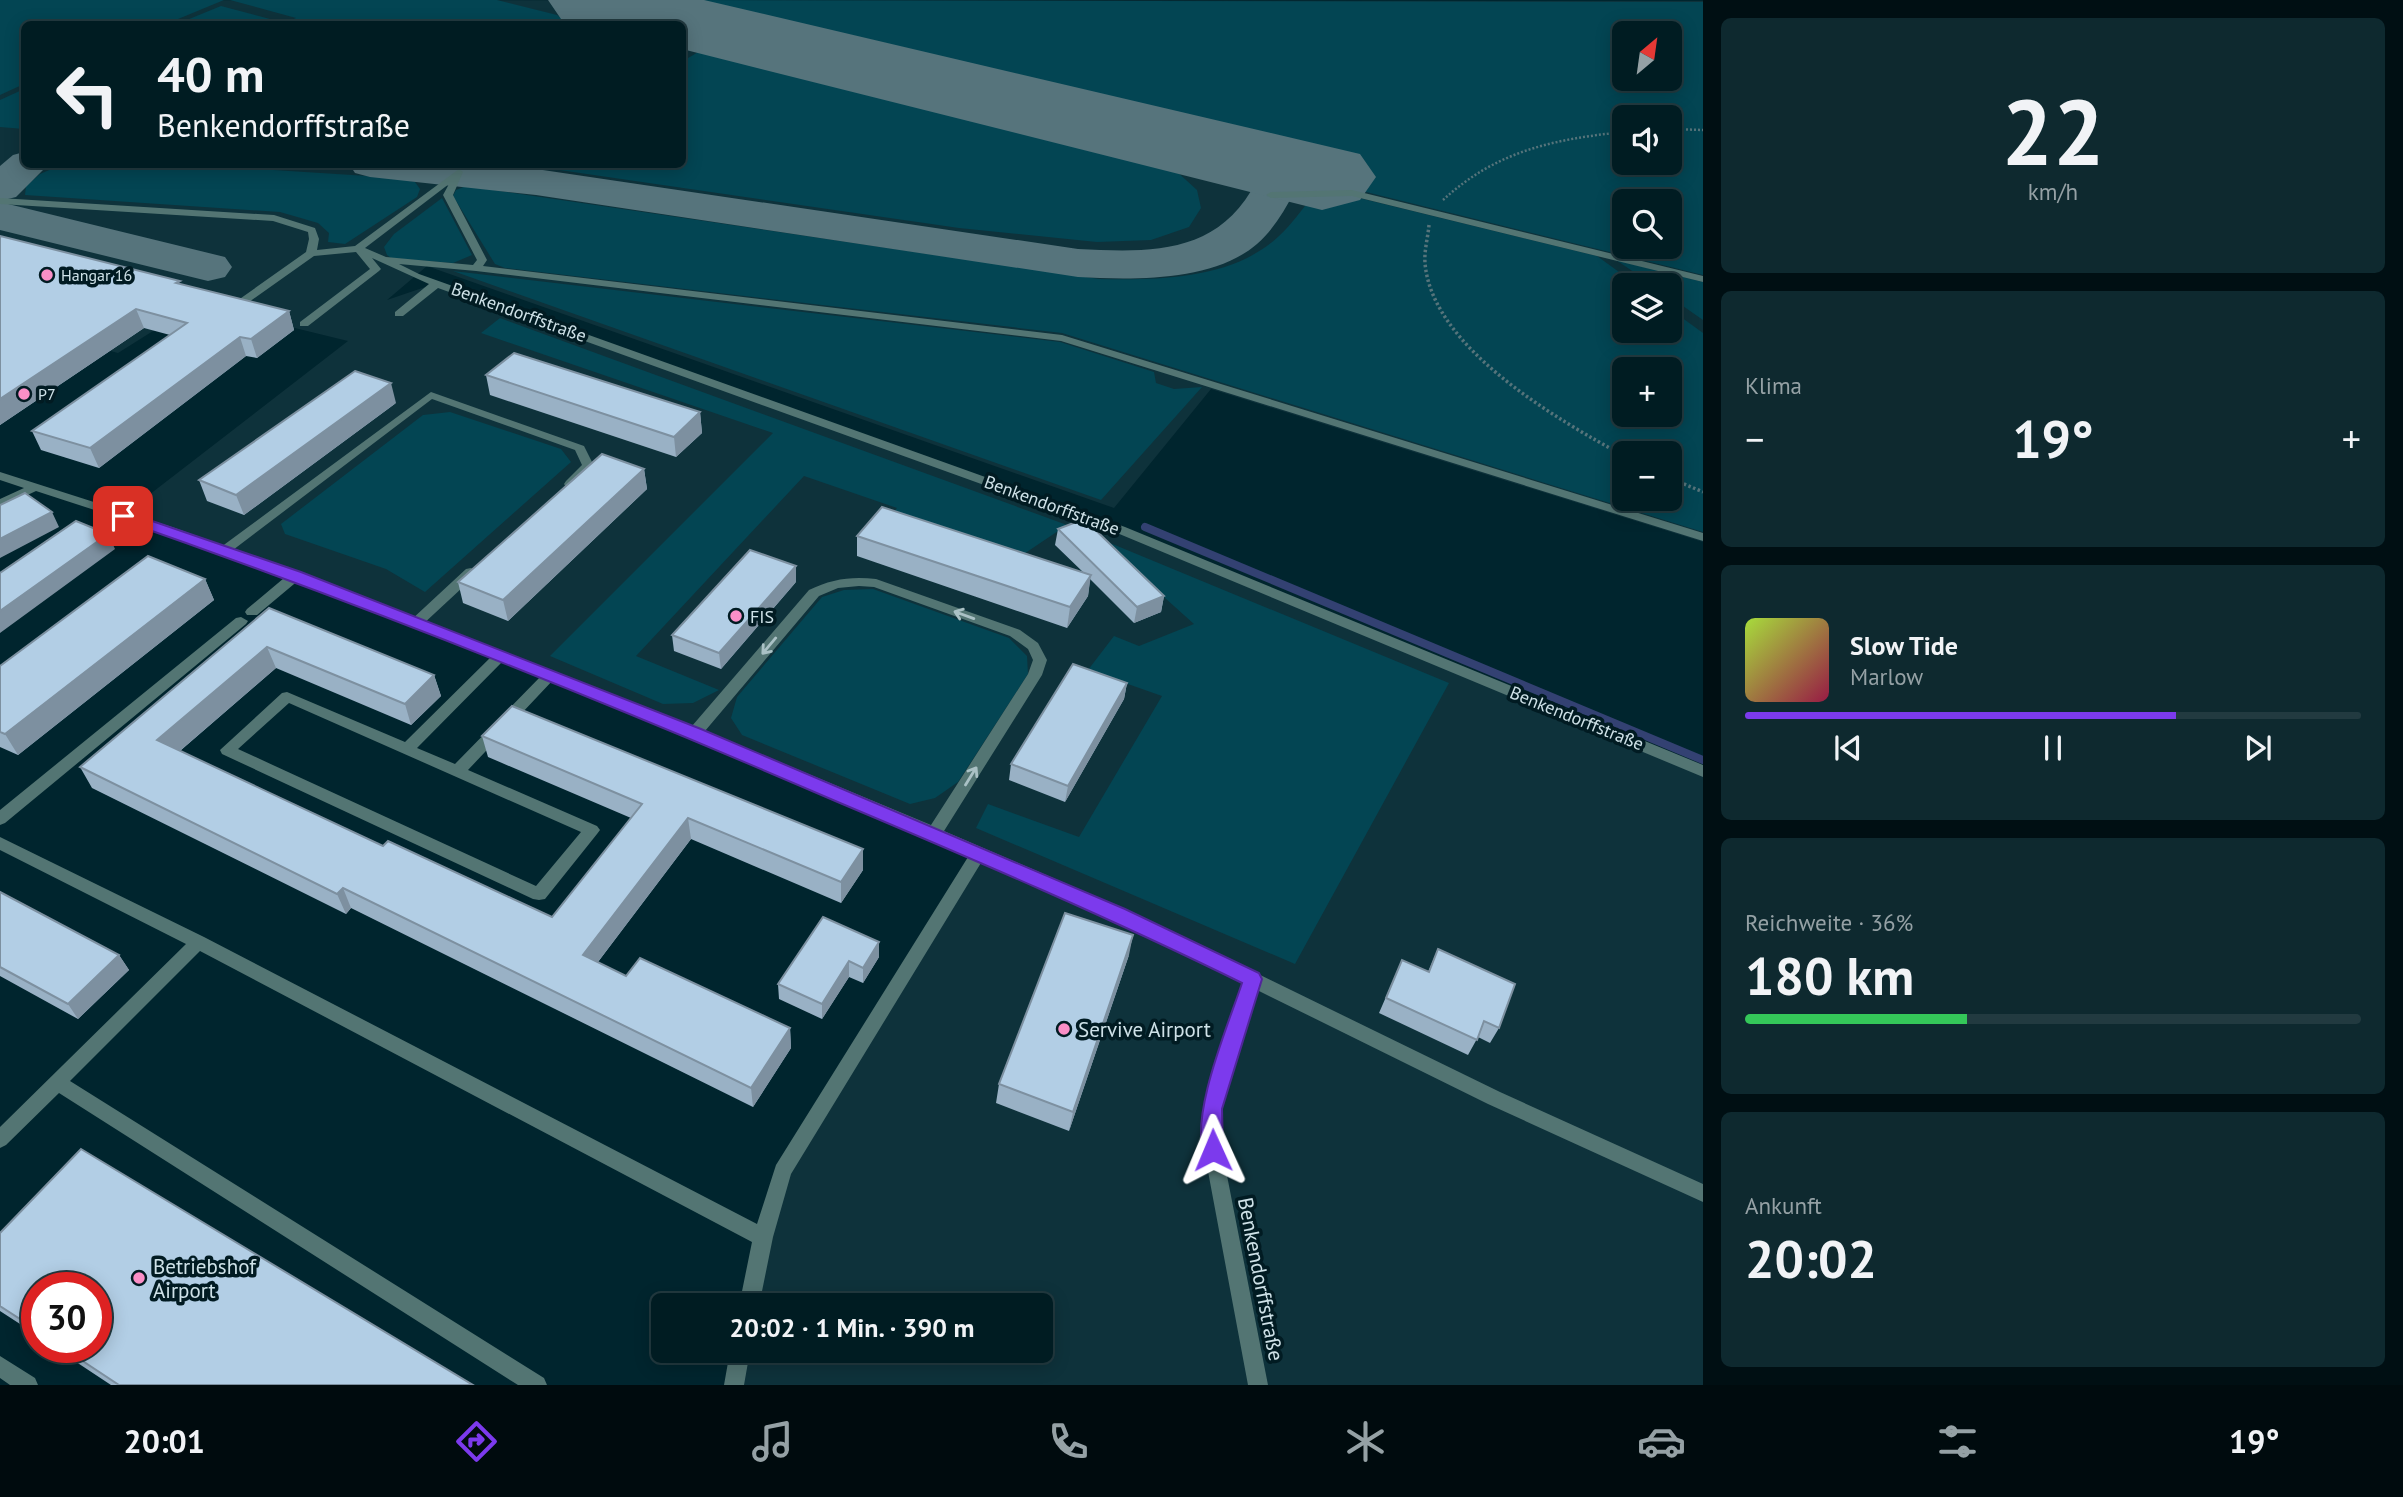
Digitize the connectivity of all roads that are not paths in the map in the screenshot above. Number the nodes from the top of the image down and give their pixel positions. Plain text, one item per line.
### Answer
1 (1271, 195) dead end
2 (0, 201) edge
3 (358, 249) junction
4 (311, 253) junction
5 (384, 260) junction
6 (475, 268) junction
7 (1703, 279) edge
8 (437, 283) junction
9 (238, 305) edge
10 (399, 314) dead end
11 (304, 324) dead end
12 (0, 476) edge
13 (35, 486) junction
14 (556, 496) edge
15 (0, 504) edge
16 (1703, 537) edge
17 (225, 550) junction
18 (485, 559) edge
19 (295, 576) junction
20 (416, 623) junction
21 (500, 656) junction
22 (549, 676) junction
23 (695, 733) junction
24 (407, 749) junction
25 (1703, 771) edge
26 (457, 772) junction
27 (0, 819) edge
28 (934, 833) junction
29 (0, 843) edge
30 (979, 853) junction
31 (198, 942) junction
32 (1252, 979) junction
33 (57, 1082) junction
34 (0, 1139) edge
35 (1703, 1194) edge
36 (763, 1237) junction
37 (752, 1293) edge
38 (738, 1363) edge
39 (0, 1366) edge
40 (28, 1385) edge
41 (537, 1385) edge
42 (734, 1385) edge
43 (1258, 1385) edge

1 - 7 street
2 - 4 street
3 - 4 street
3 - 5 street
3 - 6 street
3 - 11 street
4 - 9 street
5 - 6 street
5 - 8 street
6 - 16 street
8 - 10 street, Benkendorffstraße
8 - 25 street, Benkendorffstraße
12 - 13 street
13 - 15 street
13 - 17 street
14 - 17 street
17 - 19 street
18 - 20 street
19 - 20 street
19 - 27 street
20 - 21 street
21 - 22 street
21 - 24 street
22 - 23 street
22 - 26 street
23 - 28 street
28 -> 23 street
24 - 26 street
24 - 26 street
28 - 30 street
29 - 31 street
30 - 32 street
30 - 36 street
31 - 33 street
31 - 36 street
32 - 35 street
32 - 43 street, Benkendorffstraße
33 - 34 street
33 - 41 street
36 - 37 street
38 - 42 street
39 - 40 street

